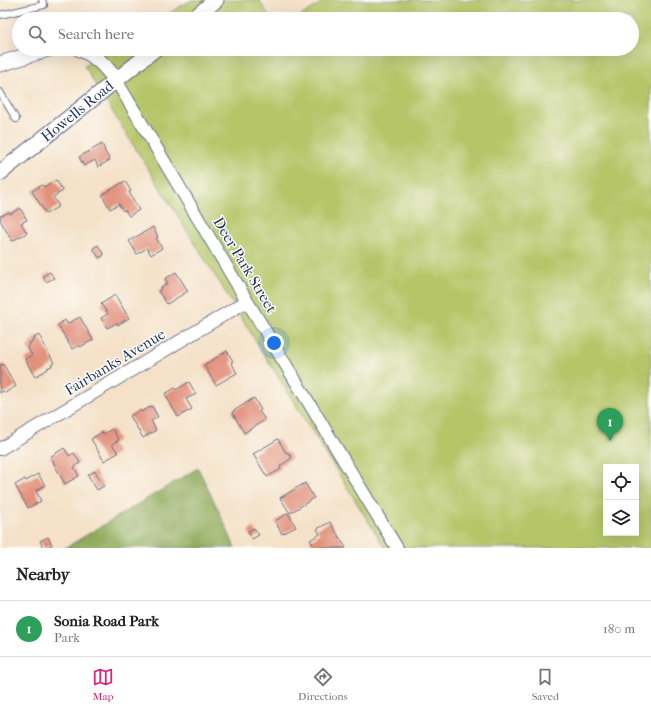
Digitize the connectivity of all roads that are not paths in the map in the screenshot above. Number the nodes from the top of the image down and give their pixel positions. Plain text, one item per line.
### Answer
1 (42, 0) edge
2 (216, 0) edge
3 (15, 12) edge
4 (201, 12) edge
5 (12, 13) edge
6 (0, 15) edge
7 (26, 56) edge
8 (93, 56) edge
9 (146, 56) edge
10 (0, 64) edge
11 (116, 80) junction
12 (0, 92) edge
13 (16, 119) dead end
14 (0, 173) edge
15 (247, 301) junction
16 (0, 449) edge
17 (397, 548) edge

1 - 3 lane
2 - 4 street
5 - 6 lane
7 - 10 street
8 - 11 street
9 - 11 street, Howells Road
11 - 14 street, Howells Road
11 - 15 street, Deer Park Street
12 - 13 lane
15 - 16 street, Fairbanks Avenue
15 - 17 street, Deer Park Street

